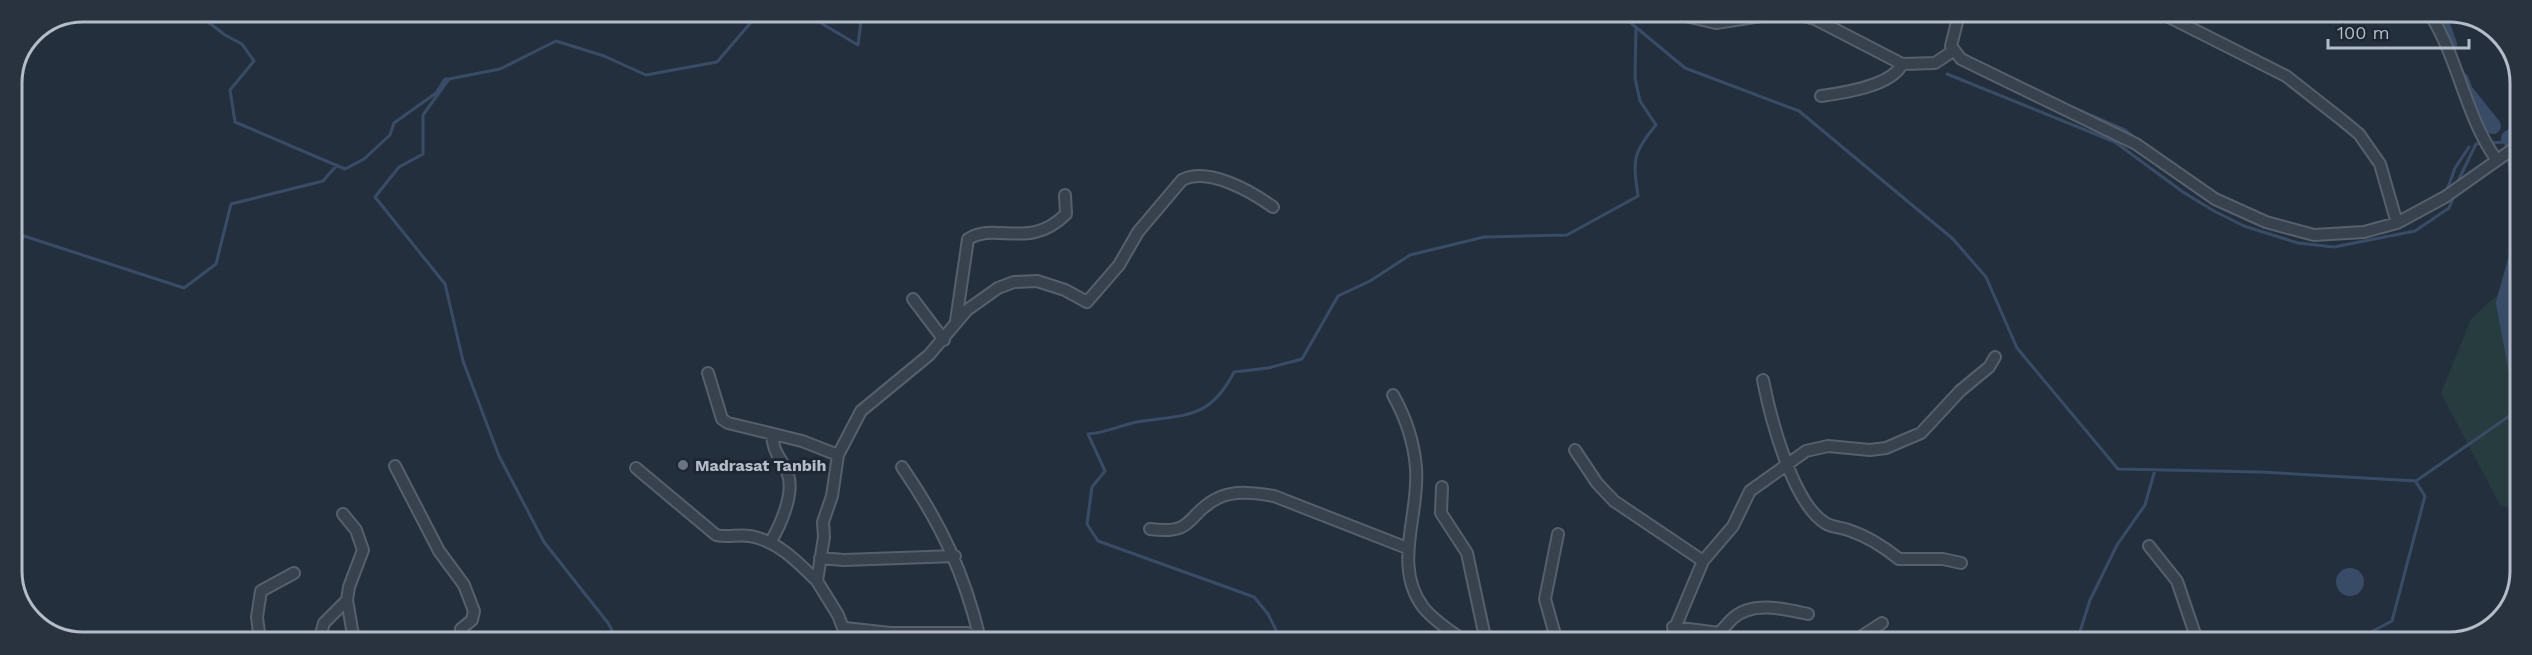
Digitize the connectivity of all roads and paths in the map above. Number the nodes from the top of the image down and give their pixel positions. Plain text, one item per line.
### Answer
1 (1716, 22) edge
2 (1733, 22) edge
3 (1821, 22) edge
4 (1957, 22) edge
5 (2179, 22) edge
6 (2434, 22) edge
7 (1953, 51) junction
8 (1902, 64) junction
9 (1821, 96) dead end
10 (2509, 151) edge
11 (2497, 158) junction
12 (1065, 195) dead end
13 (1273, 207) dead end
14 (2397, 223) junction
15 (913, 299) dead end
16 (956, 321) junction
17 (944, 340) junction
18 (1995, 357) dead end
19 (708, 373) dead end
20 (1763, 380) dead end
21 (1393, 395) dead end
22 (772, 434) junction
23 (1575, 450) dead end
24 (838, 455) junction
25 (395, 466) dead end
26 (1788, 466) junction
27 (902, 467) dead end
28 (636, 468) dead end
29 (1442, 487) dead end
30 (343, 514) dead end
31 (1150, 529) dead end
32 (1558, 534) dead end
33 (770, 543) junction
34 (2149, 546) dead end
35 (1407, 548) junction
36 (955, 556) junction
37 (820, 558) junction
38 (1703, 561) junction
39 (1961, 563) dead end
40 (294, 573) dead end
41 (817, 581) junction
42 (347, 600) junction
43 (1808, 614) dead end
44 (1882, 623) dead end
45 (1673, 627) junction
46 (845, 628) junction
47 (259, 632) edge
48 (322, 632) edge
49 (352, 632) edge
50 (460, 632) edge
51 (846, 632) edge
52 (881, 632) edge
53 (981, 632) edge
54 (1453, 632) edge
55 (1484, 632) edge
56 (1554, 632) edge
57 (1672, 632) edge
58 (1706, 632) edge
59 (1720, 632) edge
60 (1868, 632) edge
61 (2194, 632) edge

1 - 2 street
3 - 8 street
4 - 7 street
5 - 14 street
6 - 11 street
7 - 8 street
7 - 14 street
8 - 9 street
10 - 11 street
11 - 14 street
12 - 16 street
13 - 16 street
15 - 17 street
16 - 17 street
17 - 24 street
18 - 26 street
19 - 22 street
20 - 26 street
21 - 35 street
22 - 24 street
22 - 33 street
23 - 38 street
24 - 37 street
25 - 50 street
26 - 38 street
26 - 39 street
27 - 36 street
28 - 33 street
29 - 55 street
30 - 42 street
31 - 35 street
32 - 56 street
33 - 41 street
34 - 61 street
35 - 54 street
36 - 37 street
36 - 53 street
37 - 41 street
38 - 45 street
40 - 47 street
41 - 46 street
42 - 48 street
42 - 49 street
43 - 59 street
44 - 60 street
45 - 57 street
45 - 58 street
46 - 51 street
46 - 52 street

